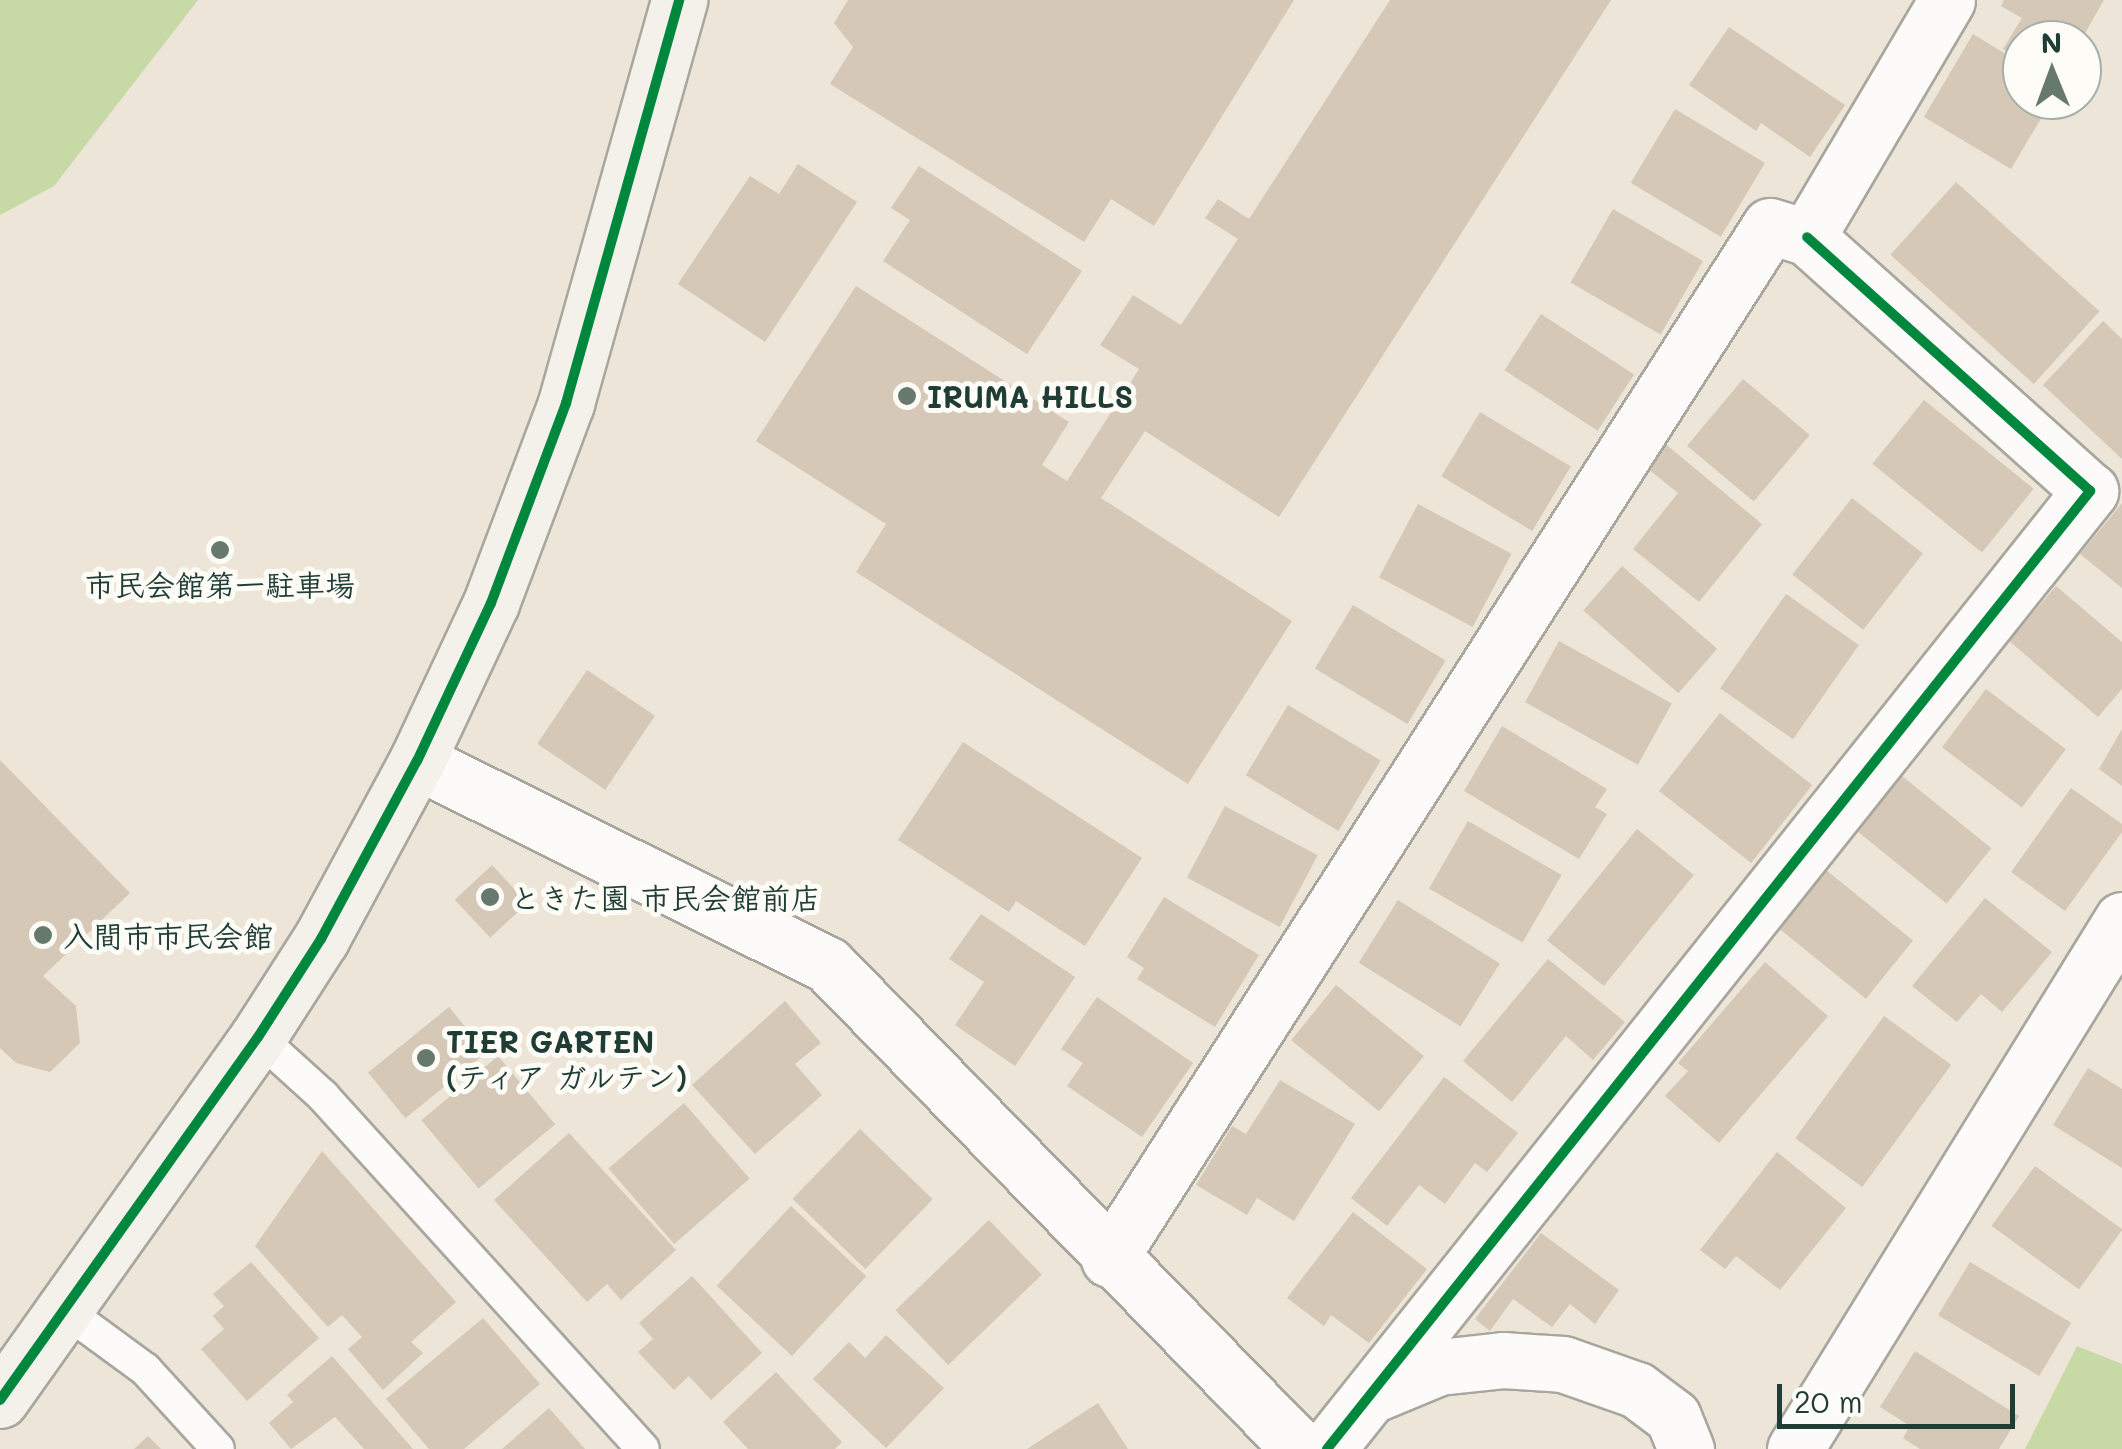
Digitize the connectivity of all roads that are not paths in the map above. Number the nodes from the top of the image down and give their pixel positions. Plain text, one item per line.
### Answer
1 (678, 0) edge
2 (1947, 0) edge
3 (1807, 237) junction
4 (417, 761) junction
5 (2122, 920) edge
6 (258, 1037) junction
7 (1109, 1259) junction
8 (67, 1312) junction
9 (1369, 1396) junction
10 (0, 1400) edge
11 (218, 1449) edge
12 (643, 1449) edge
13 (1300, 1449) edge
14 (1328, 1449) edge
15 (1686, 1449) edge
16 (1795, 1449) edge

1 - 4 street
2 - 3 street
3 - 7 street
3 - 9 street
4 - 6 street
4 - 7 street
5 - 16 street
6 - 8 street
6 - 12 lane
7 - 13 street
8 - 10 street
8 - 11 lane
9 - 14 street
9 - 15 street

